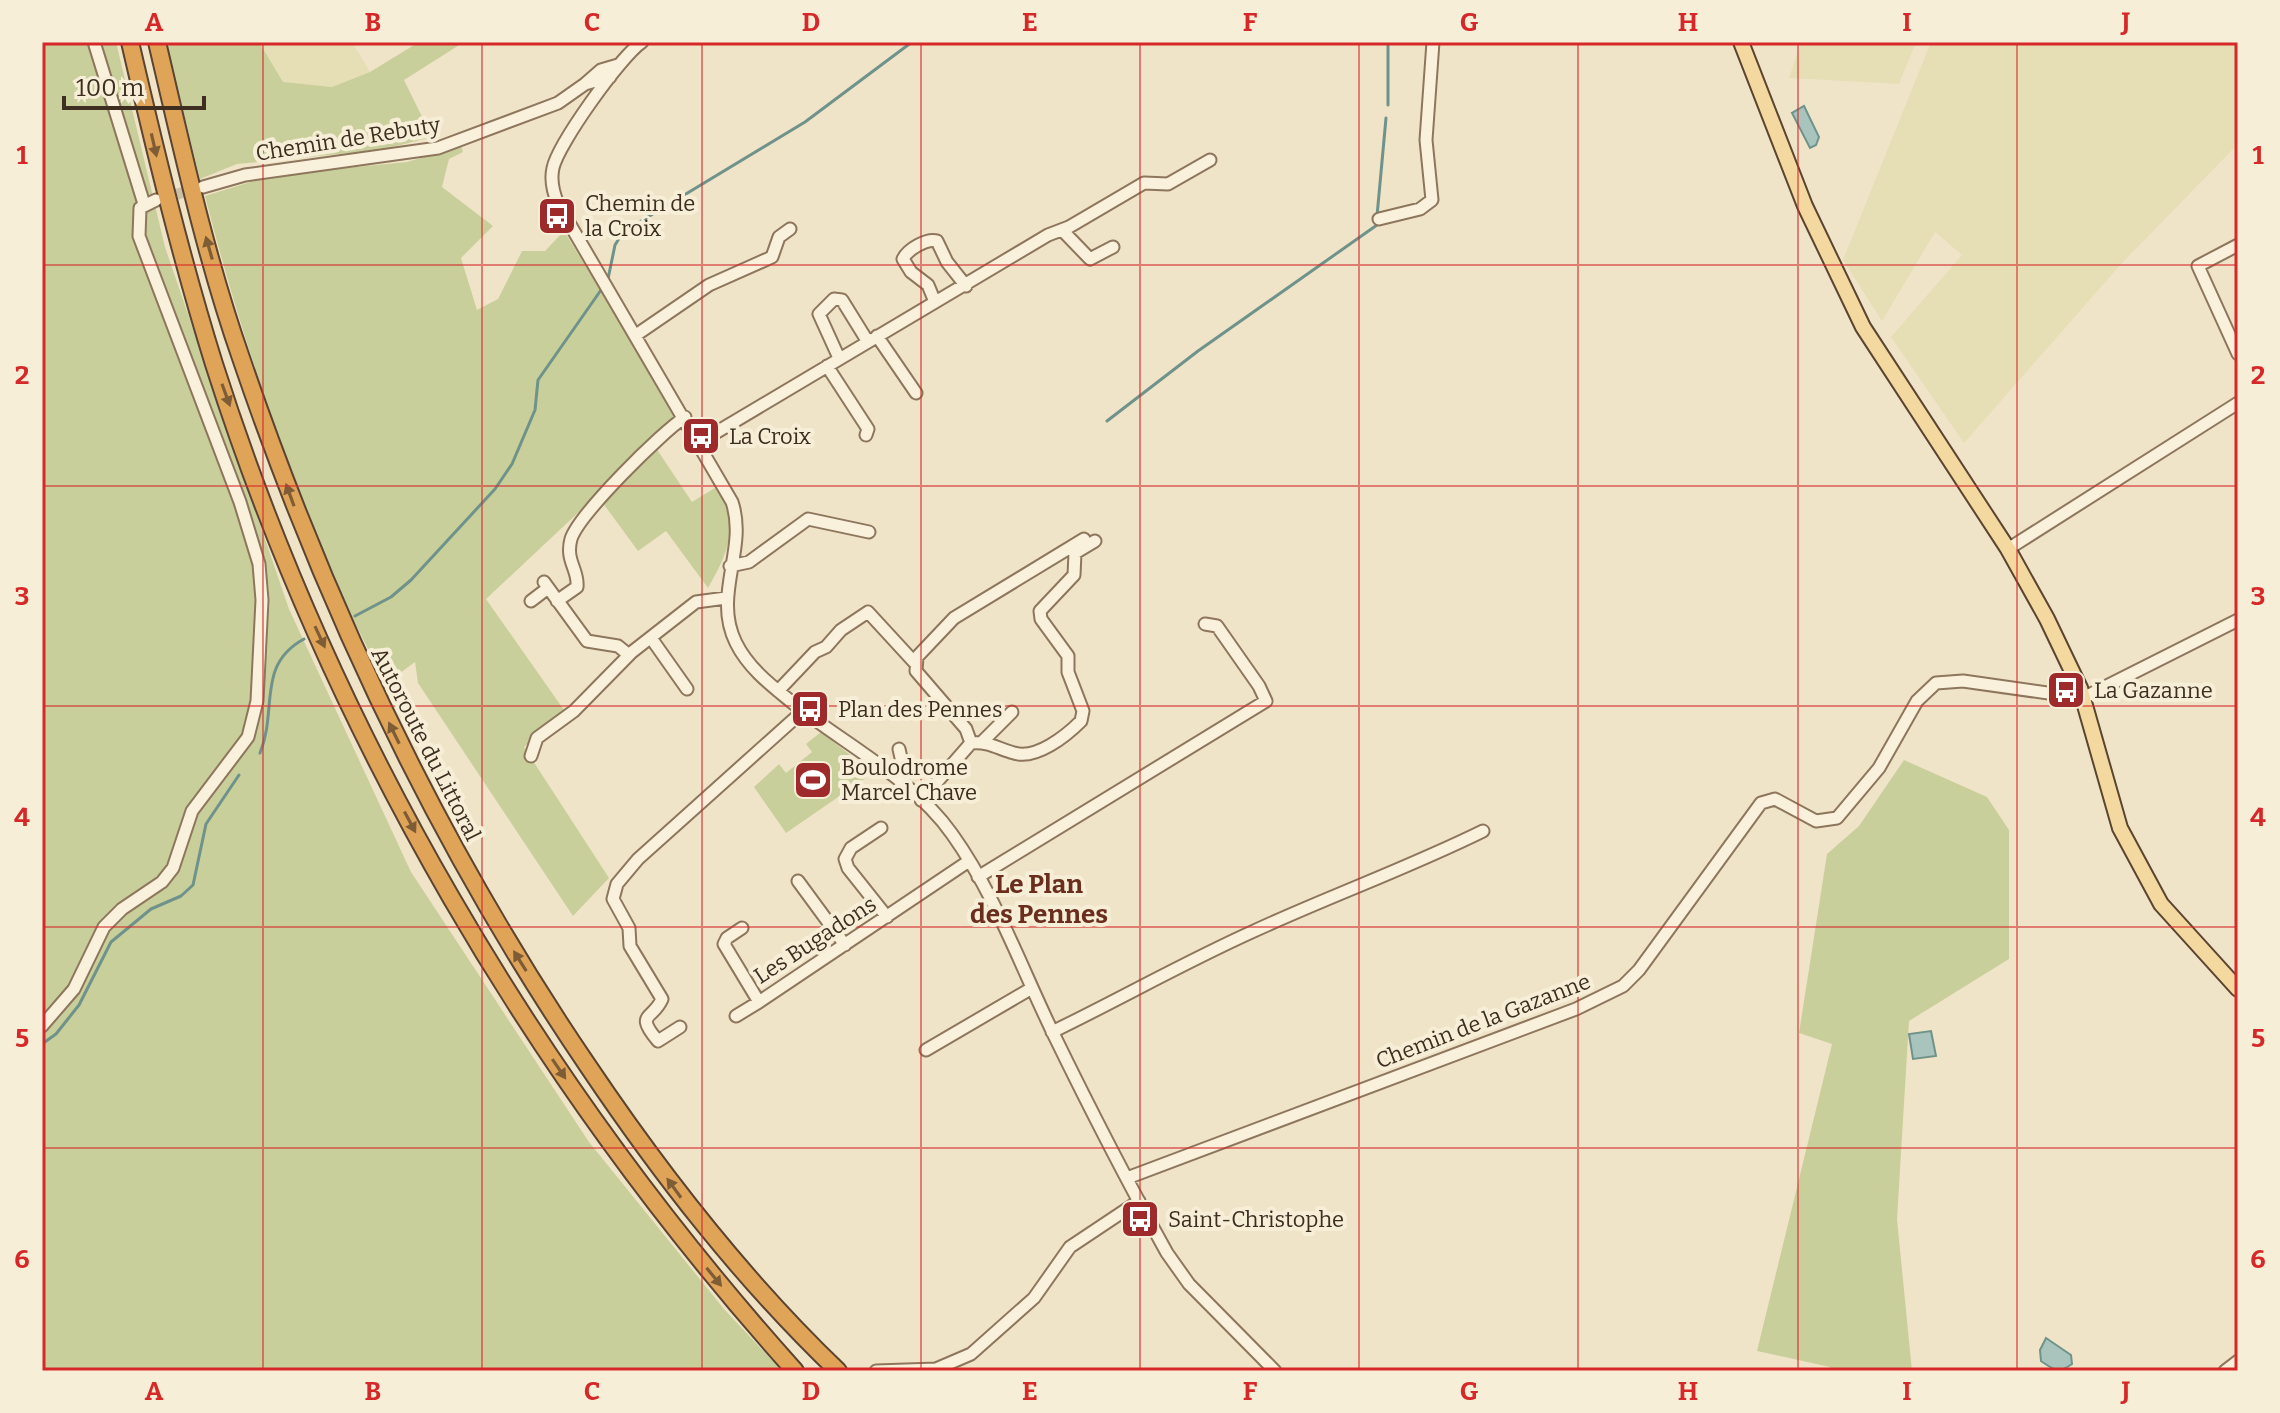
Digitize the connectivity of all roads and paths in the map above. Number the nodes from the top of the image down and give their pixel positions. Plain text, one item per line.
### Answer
1 (94, 42) edge
2 (130, 42) edge
3 (157, 42) edge
4 (642, 42) edge
5 (1433, 42) edge
6 (1741, 42) edge
7 (618, 65) junction
8 (610, 77) junction
9 (585, 84) junction
10 (1210, 160) dead end
11 (203, 187) tunnel mouth
12 (156, 200) tunnel mouth
13 (144, 204) junction
14 (1379, 219) dead end
15 (790, 229) dead end
16 (1062, 230) junction
17 (2238, 245) edge
18 (1113, 247) dead end
19 (966, 286) junction
20 (935, 302) junction
21 (636, 335) junction
22 (873, 339) junction
23 (2238, 354) edge
24 (839, 358) junction
25 (827, 366) junction
26 (916, 393) dead end
27 (2238, 403) edge
28 (685, 417) junction
29 (866, 435) dead end
30 (700, 442) junction
31 (869, 532) dead end
32 (2008, 549) junction
33 (730, 566) junction
34 (726, 598) junction
35 (531, 601) dead end
36 (557, 601) junction
37 (2238, 620) edge
38 (1205, 624) dead end
39 (651, 638) junction
40 (629, 655) junction
41 (914, 662) junction
42 (687, 689) dead end
43 (778, 691) junction
44 (2083, 698) junction
45 (803, 711) junction
46 (1012, 712) dead end
47 (977, 742) junction
48 (899, 749) dead end
49 (531, 756) dead end
50 (900, 782) junction
51 (921, 800) junction
52 (881, 828) dead end
53 (1483, 831) dead end
54 (969, 861) junction
55 (838, 863) dead end
56 (978, 877) junction
57 (798, 881) dead end
58 (884, 919) junction
59 (742, 928) dead end
60 (845, 945) junction
61 (1032, 988) junction
62 (2238, 989) edge
63 (759, 1002) junction
64 (736, 1016) dead end
65 (42, 1026) edge
66 (680, 1027) dead end
67 (1052, 1032) junction
68 (926, 1050) dead end
69 (1127, 1178) junction
70 (1139, 1201) junction
71 (2238, 1361) edge
72 (795, 1371) edge
73 (838, 1371) edge
74 (876, 1371) edge
75 (1275, 1371) edge
76 (2225, 1371) edge

1 - 13 street
2 -> 72 highway
73 -> 3 highway, Autoroute du Littoral
4 - 7 street, Chemin de Rebuty
5 - 14 street
6 - 32 main road
7 - 8 street
7 - 9 street, Chemin de Rebuty
8 - 9 street, Chemin de Rebuty
8 - 21 street
9 - 11 street, Chemin de Rebuty
10 - 16 street
12 - 13 street
13 - 65 street
15 - 21 street
16 - 18 street
16 - 19 street
17 - 23 street
19 - 20 street
19 - 20 street
20 - 22 street
21 - 28 street
22 - 24 street
22 - 24 street
22 - 26 street
24 - 25 street
25 - 29 street
25 - 30 street
27 - 32 street
28 - 30 street
28 - 36 street
30 - 33 street
31 - 33 street
32 - 44 main road
33 - 34 street
34 - 39 street
34 - 43 street
35 - 36 street
36 - 40 street
37 - 44 street
38 - 56 street
39 - 40 street
39 - 42 street
40 - 49 street
41 - 43 street
41 - 47 street
41 - 47 street
43 - 45 street
44 - 62 main road
44 - 69 street, Chemin de la Gazanne
45 - 50 street
45 - 66 street
46 - 47 street
47 - 51 street
48 - 50 street
50 - 51 street
51 - 54 street
52 - 58 street
53 - 67 street
54 - 56 street
54 - 58 street, Les Bugadons
55 - 58 street
56 - 61 street
57 - 60 street
58 - 60 street, Les Bugadons
59 - 63 street, Les Bugadons
60 - 63 street, Les Bugadons
61 - 67 street
61 - 68 street
63 - 64 street
67 - 69 street
69 - 70 street
70 - 74 street
70 - 75 street
71 - 76 street

